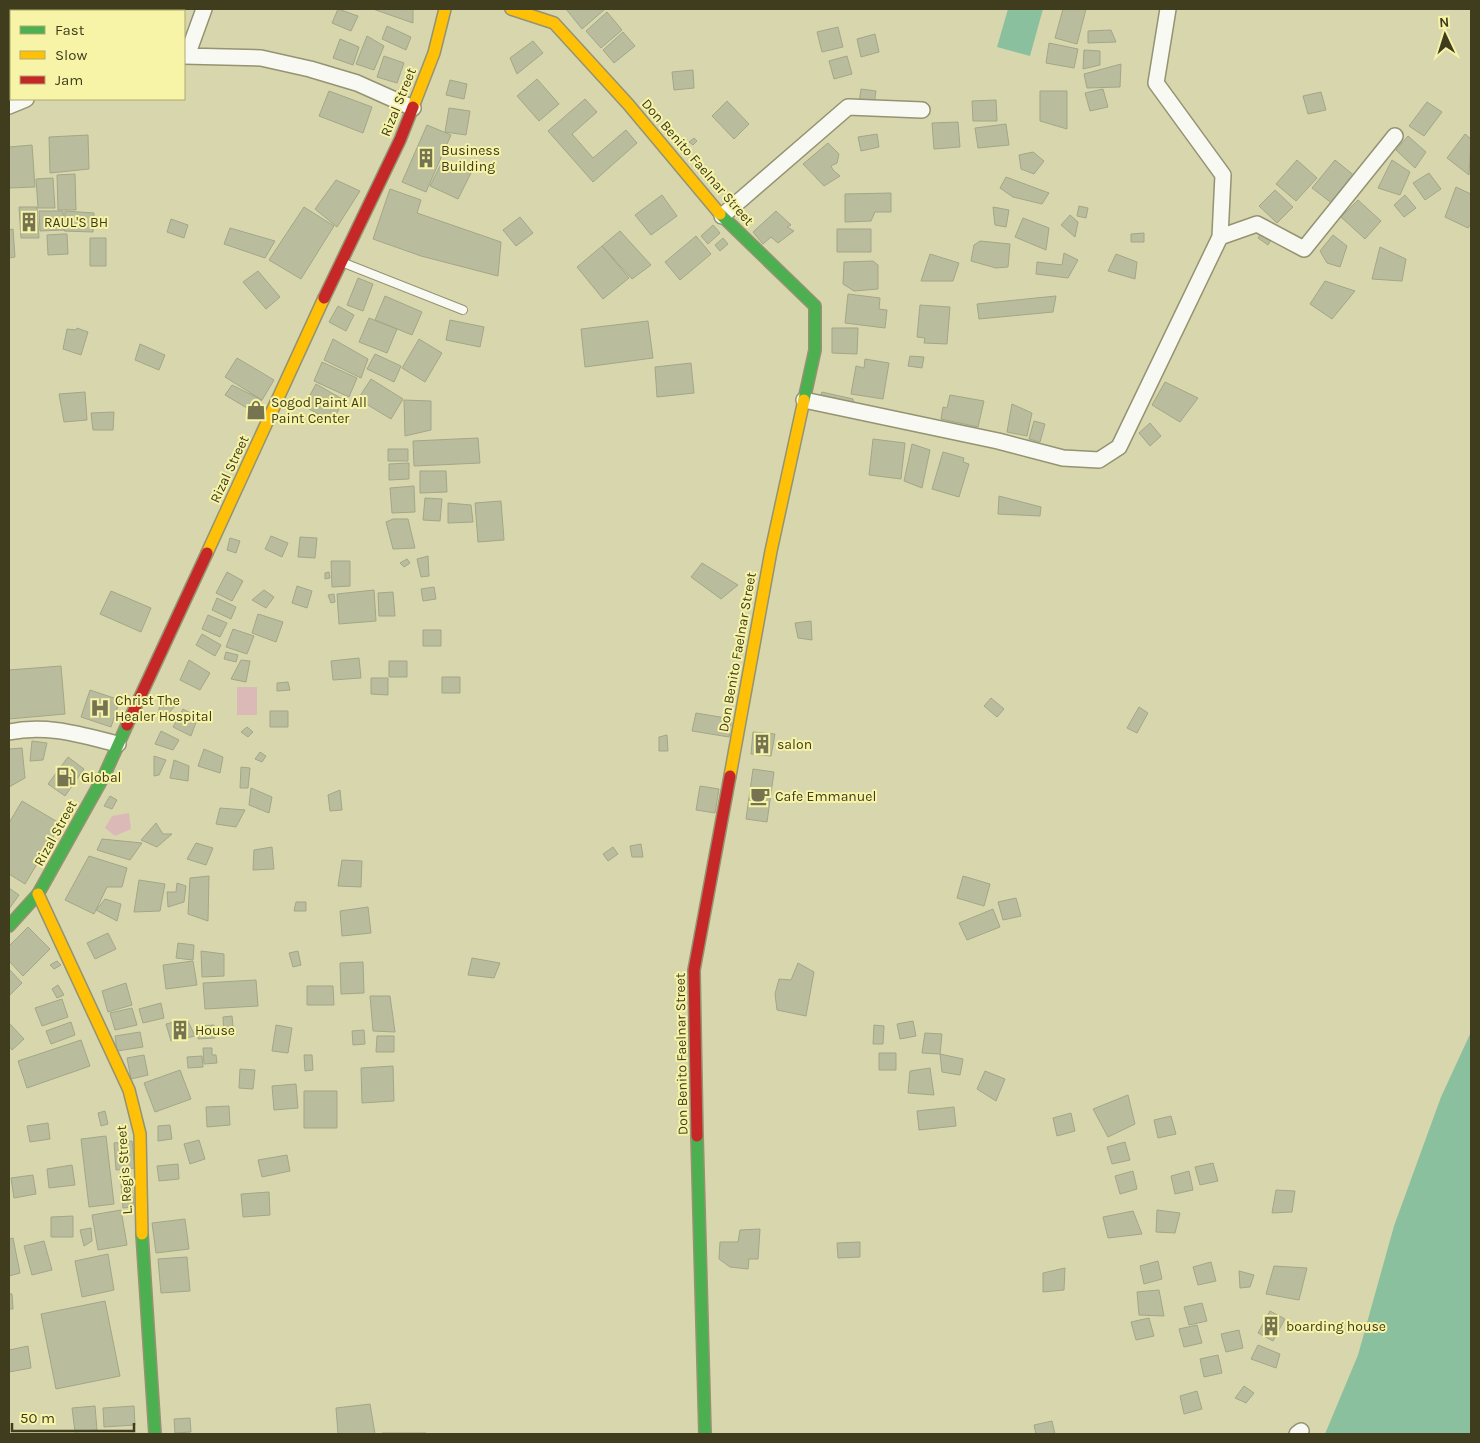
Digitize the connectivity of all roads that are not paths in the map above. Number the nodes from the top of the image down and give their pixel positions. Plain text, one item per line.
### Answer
1 (204, 9) edge
2 (445, 9) edge
3 (511, 9) edge
4 (1168, 9) edge
5 (186, 56) edge
6 (24, 100) edge
7 (9, 106) edge
8 (413, 108) junction
9 (922, 110) dead end
10 (1395, 136) dead end
11 (722, 216) junction
12 (1220, 237) junction
13 (340, 262) junction
14 (463, 310) dead end
15 (804, 400) junction
16 (9, 732) edge
17 (118, 744) junction
18 (38, 894) junction
19 (9, 926) edge
20 (155, 1434) edge
21 (705, 1434) edge

1 - 5 street
2 - 8 street, Rizal Street
3 - 11 street, Don Benito Faelnar Street
4 - 12 street
5 - 8 street
6 - 7 street
8 - 13 street, Rizal Street
9 - 11 street
10 - 12 street
11 - 15 street, Don Benito Faelnar Street
12 - 15 street
13 - 14 lane
13 - 17 street, Rizal Street
15 - 21 street, Don Benito Faelnar Street
16 - 17 street
17 - 18 street, Rizal Street
18 - 19 street, Rizal Street
18 - 20 street, L. Regis Street

